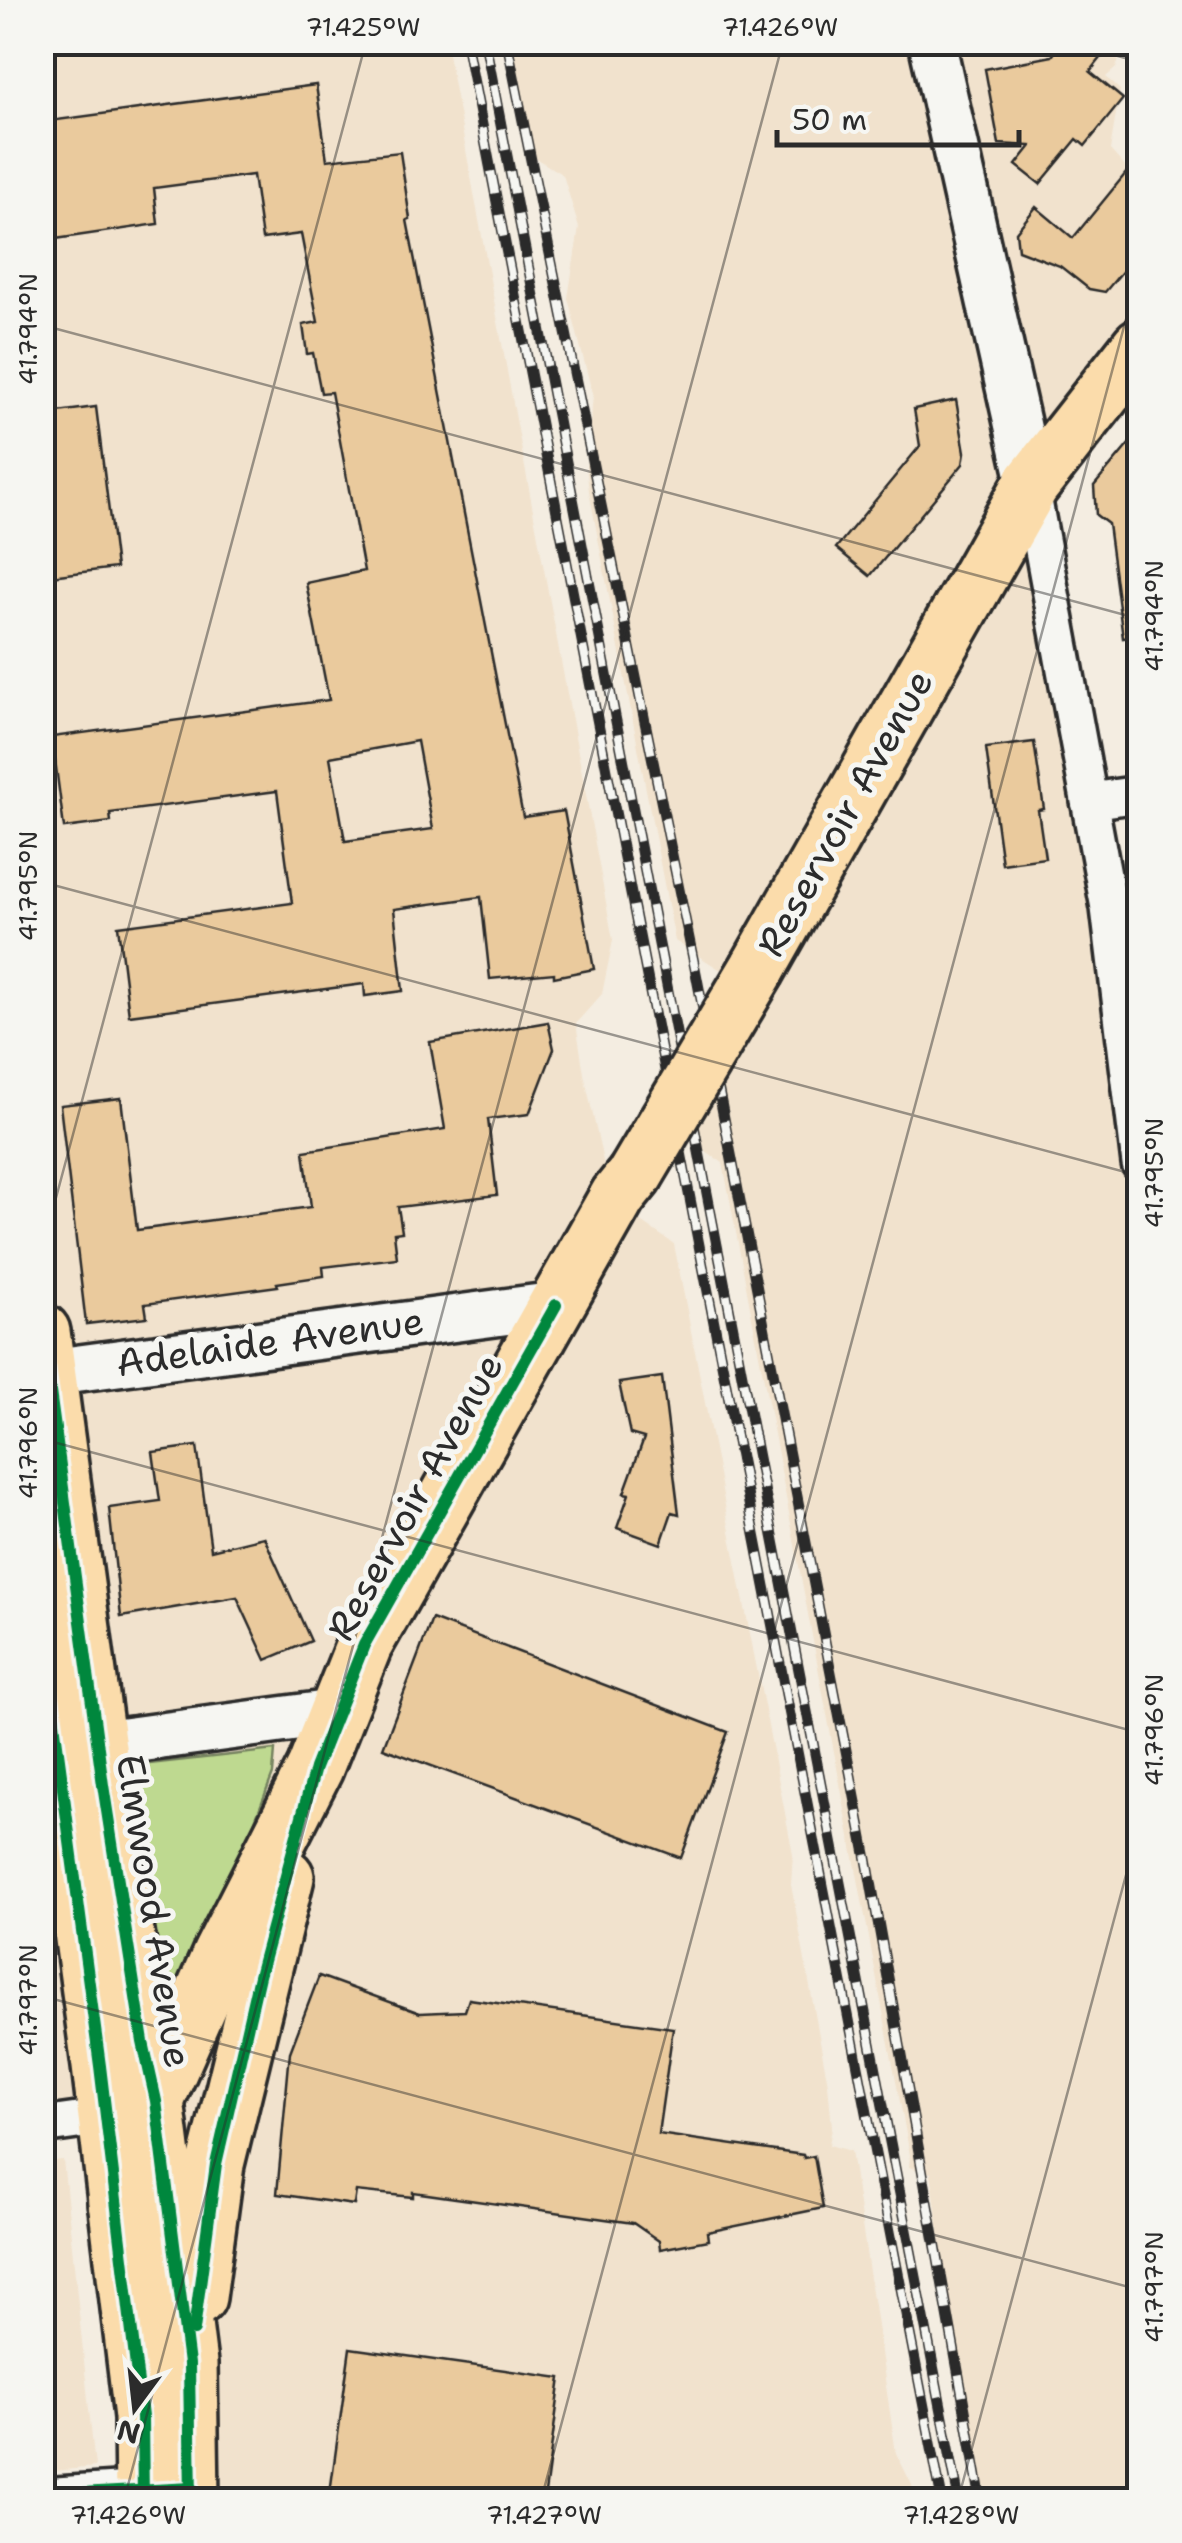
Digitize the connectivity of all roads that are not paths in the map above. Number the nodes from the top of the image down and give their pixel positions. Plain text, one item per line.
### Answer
1 (932, 42) edge
2 (1128, 372) edge
3 (1031, 486) junction
4 (1140, 794) edge
5 (1090, 801) junction
6 (1140, 1164) edge
7 (556, 1305) junction
8 (44, 1359) edge
9 (42, 1632) edge
10 (340, 1712) junction
11 (66, 1749) edge
12 (315, 1768) junction
13 (131, 2109) junction
14 (42, 2126) edge
15 (189, 2364) junction
16 (167, 2494) edge
17 (42, 2496) edge

1 - 3 street
2 - 3 main road, Reservoir Avenue
3 - 5 street
3 - 7 main road, Reservoir Avenue, bridge
4 - 5 street
5 - 6 street
7 - 8 street, Adelaide Avenue
7 - 10 main road, Reservoir Avenue
8 - 11 main road, Elmwood Avenue
9 - 11 main road, Elmwood Avenue
10 - 11 street
10 - 12 main road, Reservoir Avenue
11 - 13 main road, Elmwood Avenue
12 - 13 main road, Reservoir Avenue
12 - 15 main road, Reservoir Avenue
13 - 14 street
13 - 15 main road, Elmwood Avenue
13 - 16 main road, Reservoir Avenue
15 - 16 main road, Elmwood Avenue
16 - 17 street

